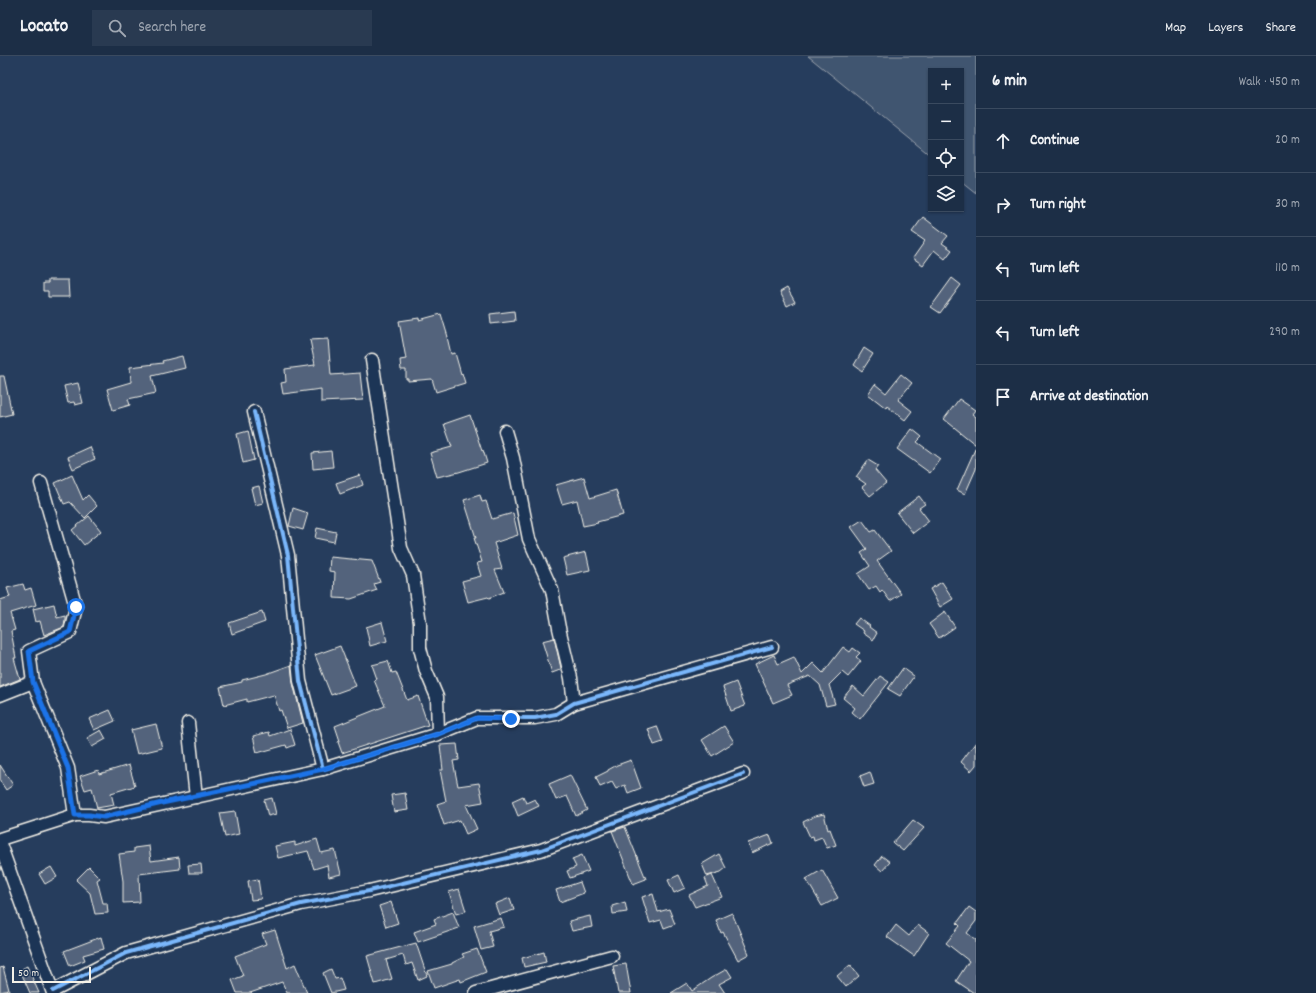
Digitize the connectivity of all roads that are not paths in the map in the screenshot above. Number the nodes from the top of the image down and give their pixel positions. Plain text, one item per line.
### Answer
1 (372, 360) dead end
2 (254, 412) dead end
3 (506, 431) dead end
4 (41, 483) dead end
5 (772, 646) dead end
6 (33, 682) junction
7 (0, 695) edge
8 (574, 703) junction
9 (188, 723) dead end
10 (438, 734) junction
11 (323, 769) junction
12 (743, 774) dead end
13 (196, 796) junction
14 (75, 815) junction
15 (0, 839) edge
16 (0, 844) edge
17 (612, 956) dead end
18 (53, 992) edge
19 (476, 993) edge

1 - 10 street
2 - 11 street
3 - 8 street
4 - 6 street
5 - 8 street
6 - 7 street
6 - 14 street
8 - 10 street
9 - 13 street
10 - 11 street
11 - 13 street
12 - 18 street
13 - 14 street
14 - 15 street
16 - 18 street
17 - 19 street

